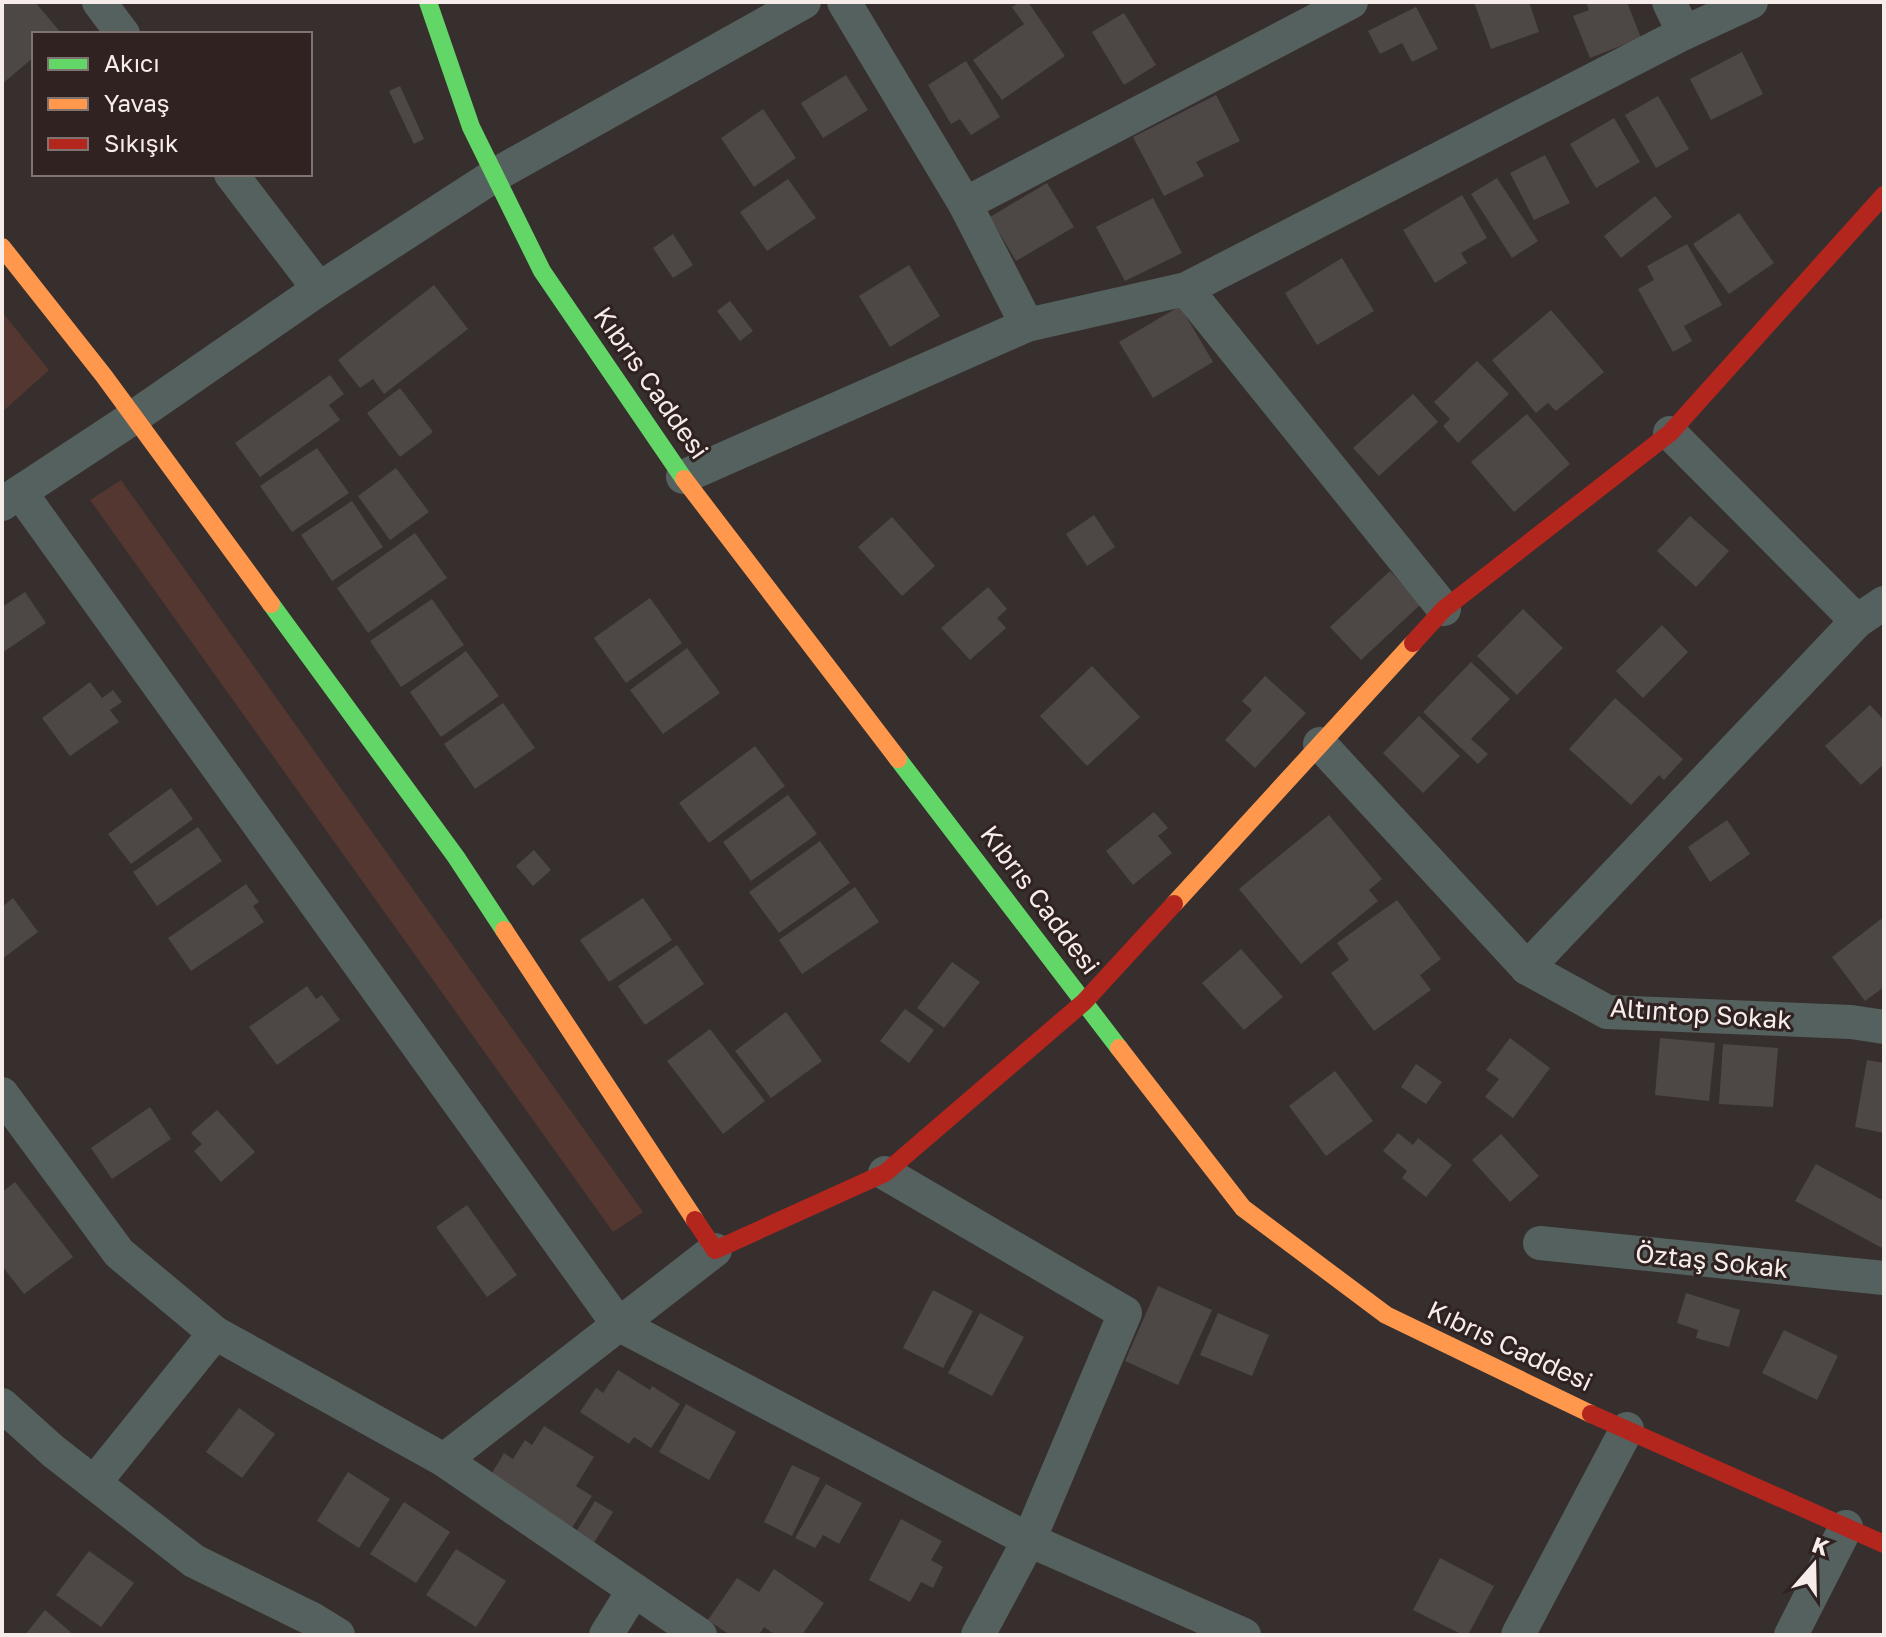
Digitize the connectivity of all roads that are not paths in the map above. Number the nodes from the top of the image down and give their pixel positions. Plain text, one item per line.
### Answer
1 (99, 2) edge
2 (428, 2) edge
3 (804, 2) edge
4 (844, 2) edge
5 (1351, 2) edge
6 (1669, 2) edge
7 (1751, 2) edge
8 (122, 32) edge
9 (1684, 33) junction
10 (495, 175) junction
11 (233, 176) edge
12 (1884, 195) edge
13 (965, 204) junction
14 (2, 247) edge
15 (319, 289) junction
16 (1186, 289) junction
17 (1027, 325) junction
18 (134, 417) junction
19 (1670, 433) junction
20 (683, 477) junction
21 (11, 498) edge
22 (1444, 609) junction
23 (1871, 612) edge
24 (1320, 744) junction
25 (1527, 968) junction
26 (1084, 1002) junction
27 (1884, 1003) edge
28 (1868, 1025) edge
29 (2, 1094) edge
30 (885, 1173) junction
31 (1540, 1243) dead end
32 (715, 1250) junction
33 (1884, 1278) edge
34 (618, 1324) junction
35 (215, 1333) junction
36 (2, 1405) edge
37 (1627, 1429) junction
38 (444, 1460) junction
39 (94, 1483) junction
40 (1846, 1527) junction
41 (1029, 1540) junction
42 (1884, 1544) edge
43 (634, 1590) junction
44 (338, 1635) edge
45 (606, 1635) edge
46 (700, 1635) edge
47 (978, 1635) edge
48 (1244, 1635) edge
49 (1518, 1635) edge
50 (1791, 1635) edge

1 - 8 street
2 - 10 street, Kıbrıs Caddesi
3 - 10 street
4 - 13 street
5 - 13 street
6 - 9 street
7 - 9 street
9 - 16 street
10 - 15 street
10 - 20 street, Kıbrıs Caddesi
11 - 15 street
12 - 19 street
13 - 17 street
14 - 18 street
15 - 18 street
16 - 17 street
16 - 22 street
17 - 20 street
18 - 21 street
18 - 32 street
19 - 22 street
19 - 23 street
20 - 26 street, Kıbrıs Caddesi
21 - 34 street
22 - 24 street
23 - 25 street
24 - 25 street, Altıntop Sokak
24 - 26 street
25 - 28 street, Altıntop Sokak
26 - 30 street
26 - 37 street, Kıbrıs Caddesi
27 - 28 street
29 - 35 street
30 - 32 street
30 - 41 street
31 - 33 street, Öztaş Sokak
32 - 34 street
34 - 38 street
34 - 41 street
35 - 38 street
35 - 39 street
36 - 39 street
37 - 40 street, Kıbrıs Caddesi
37 - 49 street
38 - 43 street
39 - 44 street
40 - 42 street, Kıbrıs Caddesi
40 - 50 street
41 - 47 street
41 - 48 street
43 - 45 street
43 - 46 street

